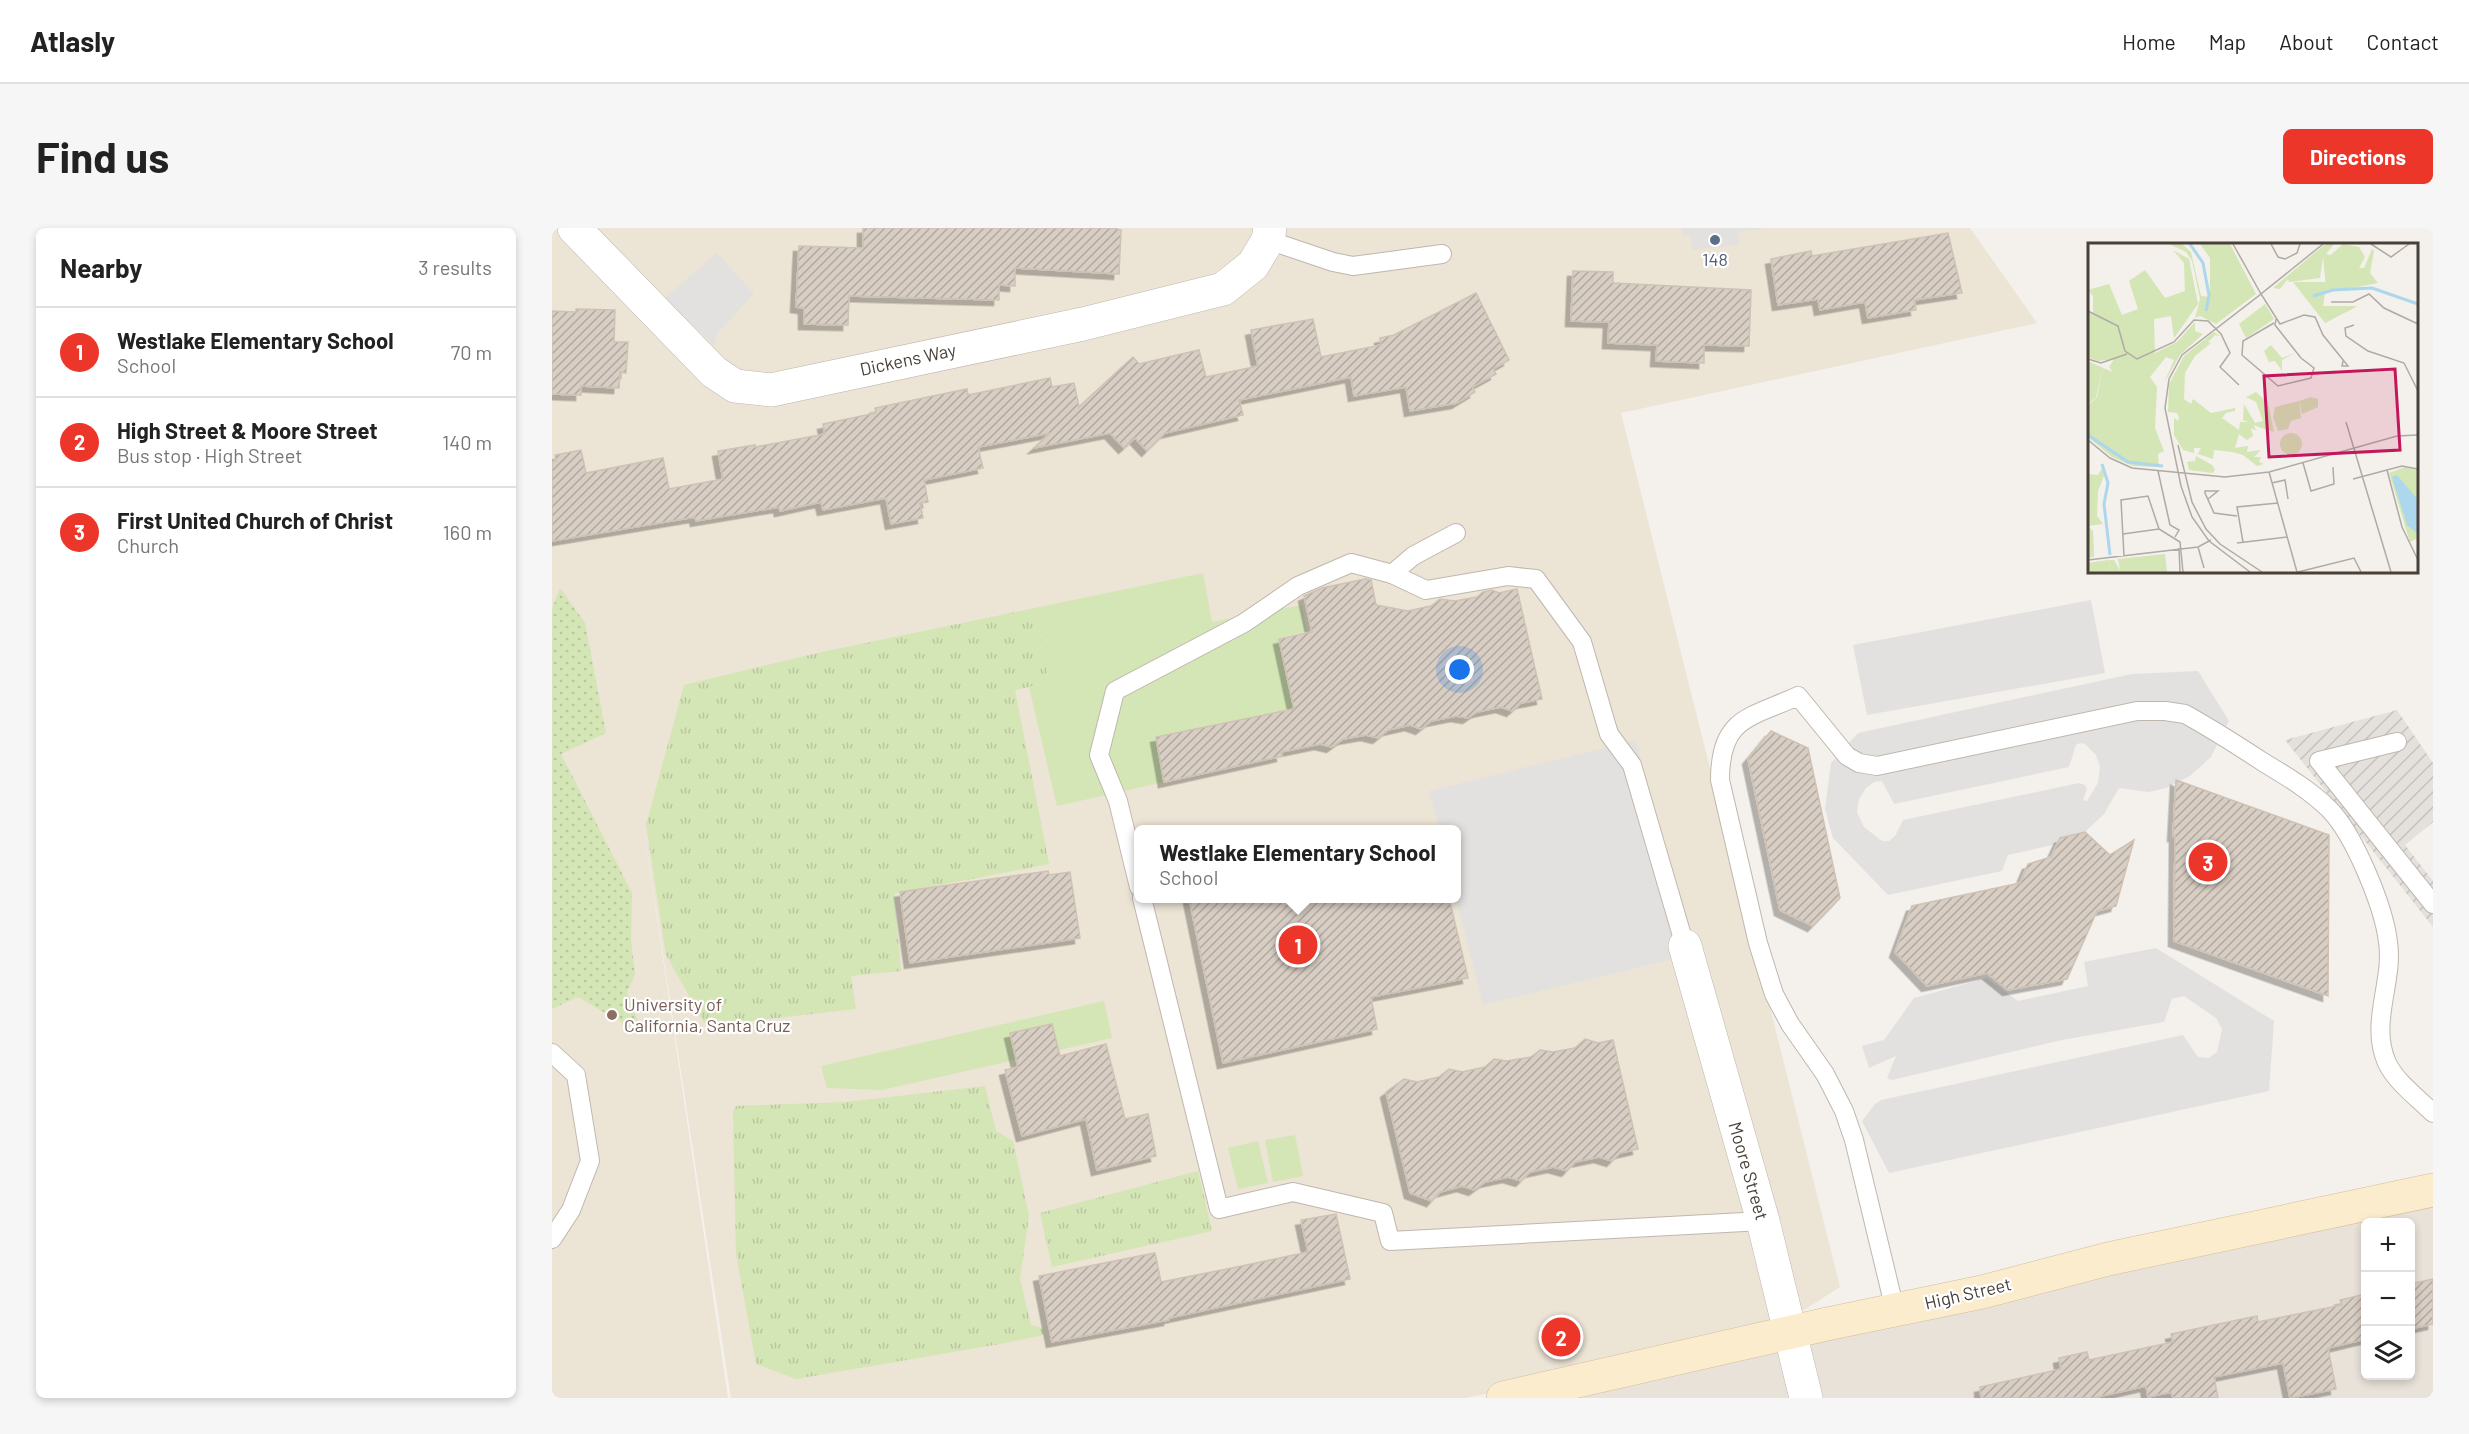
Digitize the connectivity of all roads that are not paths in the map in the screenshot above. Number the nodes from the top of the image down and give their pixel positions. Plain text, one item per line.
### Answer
1 (574, 228) edge
2 (1269, 234) edge
3 (1442, 254) dead end
4 (1456, 532) dead end
5 (1392, 574) junction
6 (2397, 742) dead end
7 (1134, 866) edge
8 (1143, 903) edge
9 (2433, 904) edge
10 (1685, 946) joint
11 (552, 1053) edge
12 (2433, 1113) edge
13 (2433, 1190) edge
14 (1763, 1221) junction
15 (552, 1239) edge
16 (1894, 1310) junction
17 (1791, 1333) junction
18 (1503, 1398) edge
19 (1806, 1398) edge

1 - 2 street, Dickens Way
2 - 3 lane
4 - 5 lane
5 - 7 lane
5 - 10 lane
6 - 9 lane
8 - 14 lane
10 - 14 street, Moore Street
11 - 15 lane
12 - 16 lane
13 - 16 main road, High Street
14 - 17 street, Moore Street
16 - 17 main road, High Street
17 - 18 main road, High Street
17 - 19 street, Moore Street

